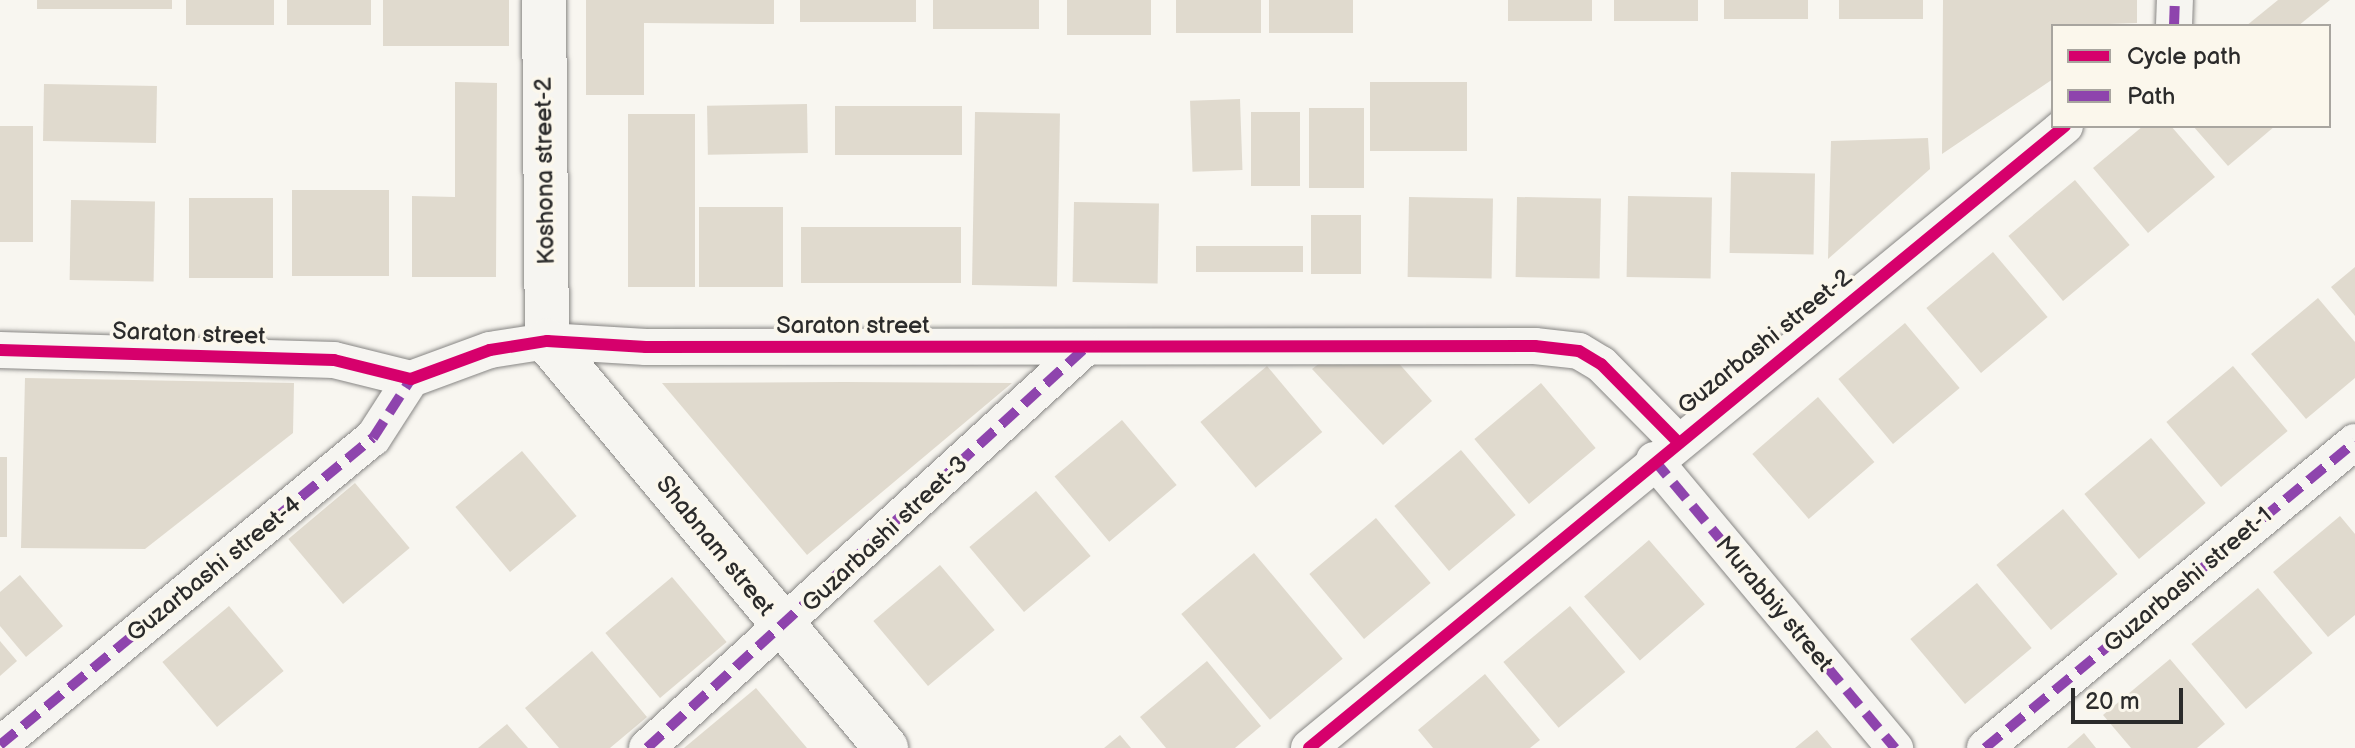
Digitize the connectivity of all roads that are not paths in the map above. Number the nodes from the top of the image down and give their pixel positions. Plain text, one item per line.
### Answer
1 (544, 0) edge
2 (2175, 0) edge
3 (2174, 24) edge
4 (2063, 128) edge
5 (547, 341) junction
6 (1084, 349) junction
7 (0, 350) edge
8 (411, 379) junction
9 (2355, 442) edge
10 (1665, 451) junction
11 (783, 629) junction
12 (0, 745) edge
13 (647, 748) edge
14 (886, 748) edge
15 (1309, 748) edge
16 (1895, 748) edge
17 (1985, 748) edge

1 - 5 street, Koshona street-2
2 - 3 street
4 - 10 street, Guzarbashi street-2
5 - 6 street, Saraton street
5 - 8 street, Saraton street
5 - 11 street, Shabnam street
6 - 10 street, Saraton street
6 - 11 street, Guzarbashi street-3
7 - 8 street, Saraton street
8 - 12 street, Guzarbashi street-4
9 - 17 street, Guzarbashi street-1
10 - 15 street, Guzarbashi street-2
10 - 16 street, Murabbiy street
11 - 13 street, Guzarbashi street-3
11 - 14 street, Shabnam street

